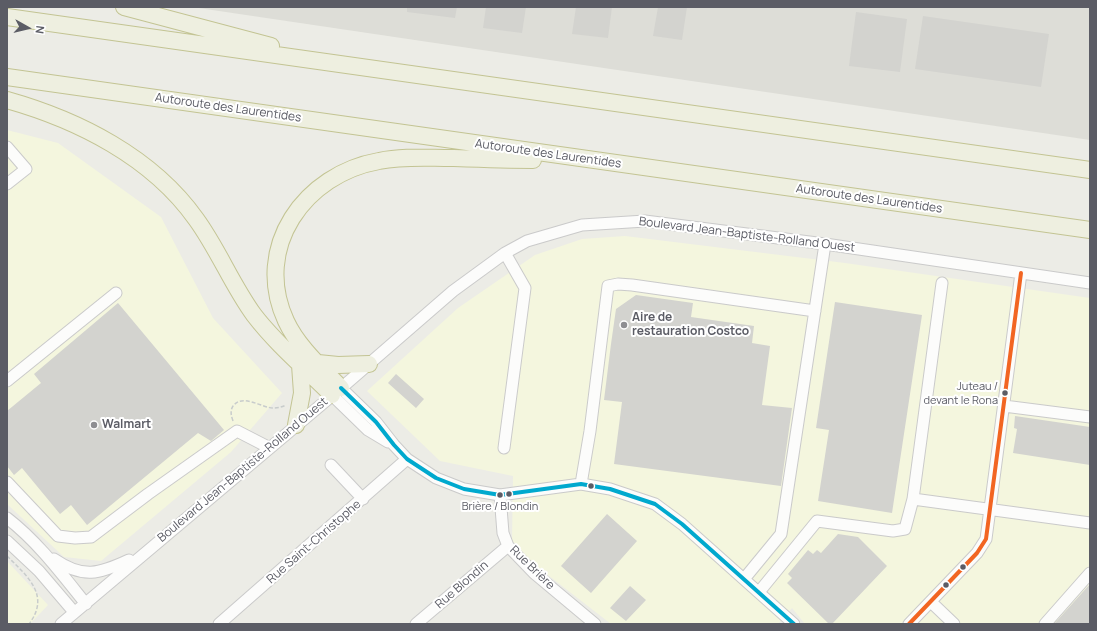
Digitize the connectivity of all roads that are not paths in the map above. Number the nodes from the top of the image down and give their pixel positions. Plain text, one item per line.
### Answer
1 (124, 7) edge
2 (7, 17) edge
3 (334, 64) junction
4 (7, 77) edge
5 (7, 100) edge
6 (7, 147) edge
7 (606, 162) junction
8 (1090, 170) edge
9 (7, 184) edge
10 (1090, 230) edge
11 (825, 244) junction
12 (505, 253) junction
13 (1021, 273) junction
14 (942, 283) dead end
15 (1090, 283) edge
16 (116, 293) dead end
17 (815, 311) junction
18 (318, 363) junction
19 (369, 364) junction
20 (300, 365) junction
21 (7, 381) edge
22 (337, 392) junction
23 (1004, 406) junction
24 (1090, 417) edge
25 (296, 425) junction
26 (270, 448) junction
27 (504, 448) dead end
28 (408, 459) junction
29 (331, 464) dead end
30 (7, 482) edge
31 (581, 484) junction
32 (500, 495) junction
33 (363, 499) junction
34 (913, 499) junction
35 (990, 510) junction
36 (7, 518) edge
37 (1090, 523) edge
38 (7, 541) edge
39 (508, 546) junction
40 (45, 553) junction
41 (140, 557) junction
42 (1090, 573) edge
43 (744, 578) junction
44 (759, 592) junction
45 (931, 602) junction
46 (86, 604) junction
47 (74, 612) junction
48 (61, 624) edge
49 (219, 624) edge
50 (416, 624) edge
51 (595, 624) edge
52 (794, 624) edge
53 (909, 624) edge
54 (954, 624) edge
55 (1045, 624) edge

1 - 3 highway
2 - 3 highway
3 - 8 highway
4 - 7 highway, Autoroute des Laurentides
5 - 20 highway
6 - 9 street
7 - 10 highway, Autoroute des Laurentides
7 - 18 highway
11 - 12 street, Boulevard Jean-Baptiste-Rolland Ouest
11 - 13 street, Boulevard Jean-Baptiste-Rolland Ouest
11 - 17 street
12 - 19 street, Boulevard Jean-Baptiste-Rolland Ouest
12 - 27 street
13 - 15 street, Boulevard Jean-Baptiste-Rolland Ouest
13 - 23 street
14 - 34 street
16 - 21 street
17 - 31 street
17 - 43 street
18 - 19 highway
18 - 22 highway
19 - 22 street, Boulevard Jean-Baptiste-Rolland Ouest
20 - 22 highway
20 - 25 highway
22 - 25 street, Boulevard Jean-Baptiste-Rolland Ouest
22 - 28 street
23 - 24 street
23 - 35 street
25 - 26 street, Boulevard Jean-Baptiste-Rolland Ouest
26 - 30 street
26 - 41 street, Boulevard Jean-Baptiste-Rolland Ouest
28 - 32 street
28 - 33 street, Rue Saint-Christophe
29 - 33 street
31 - 32 street
31 - 43 street
32 - 39 street, Rue Brière
33 - 49 street, Rue Saint-Christophe
34 - 35 street
34 - 44 street
35 - 37 street
35 - 45 street
36 - 40 street
38 - 47 street
39 - 50 street, Rue Blondin
39 - 51 street, Rue Brière
40 - 41 street
40 - 46 street
41 - 46 street, Boulevard Jean-Baptiste-Rolland Ouest
42 - 55 street
43 - 44 street
44 - 52 street
45 - 53 street
45 - 54 street
46 - 47 street, Boulevard Jean-Baptiste-Rolland Ouest
47 - 48 street, Boulevard Jean-Baptiste-Rolland Ouest

